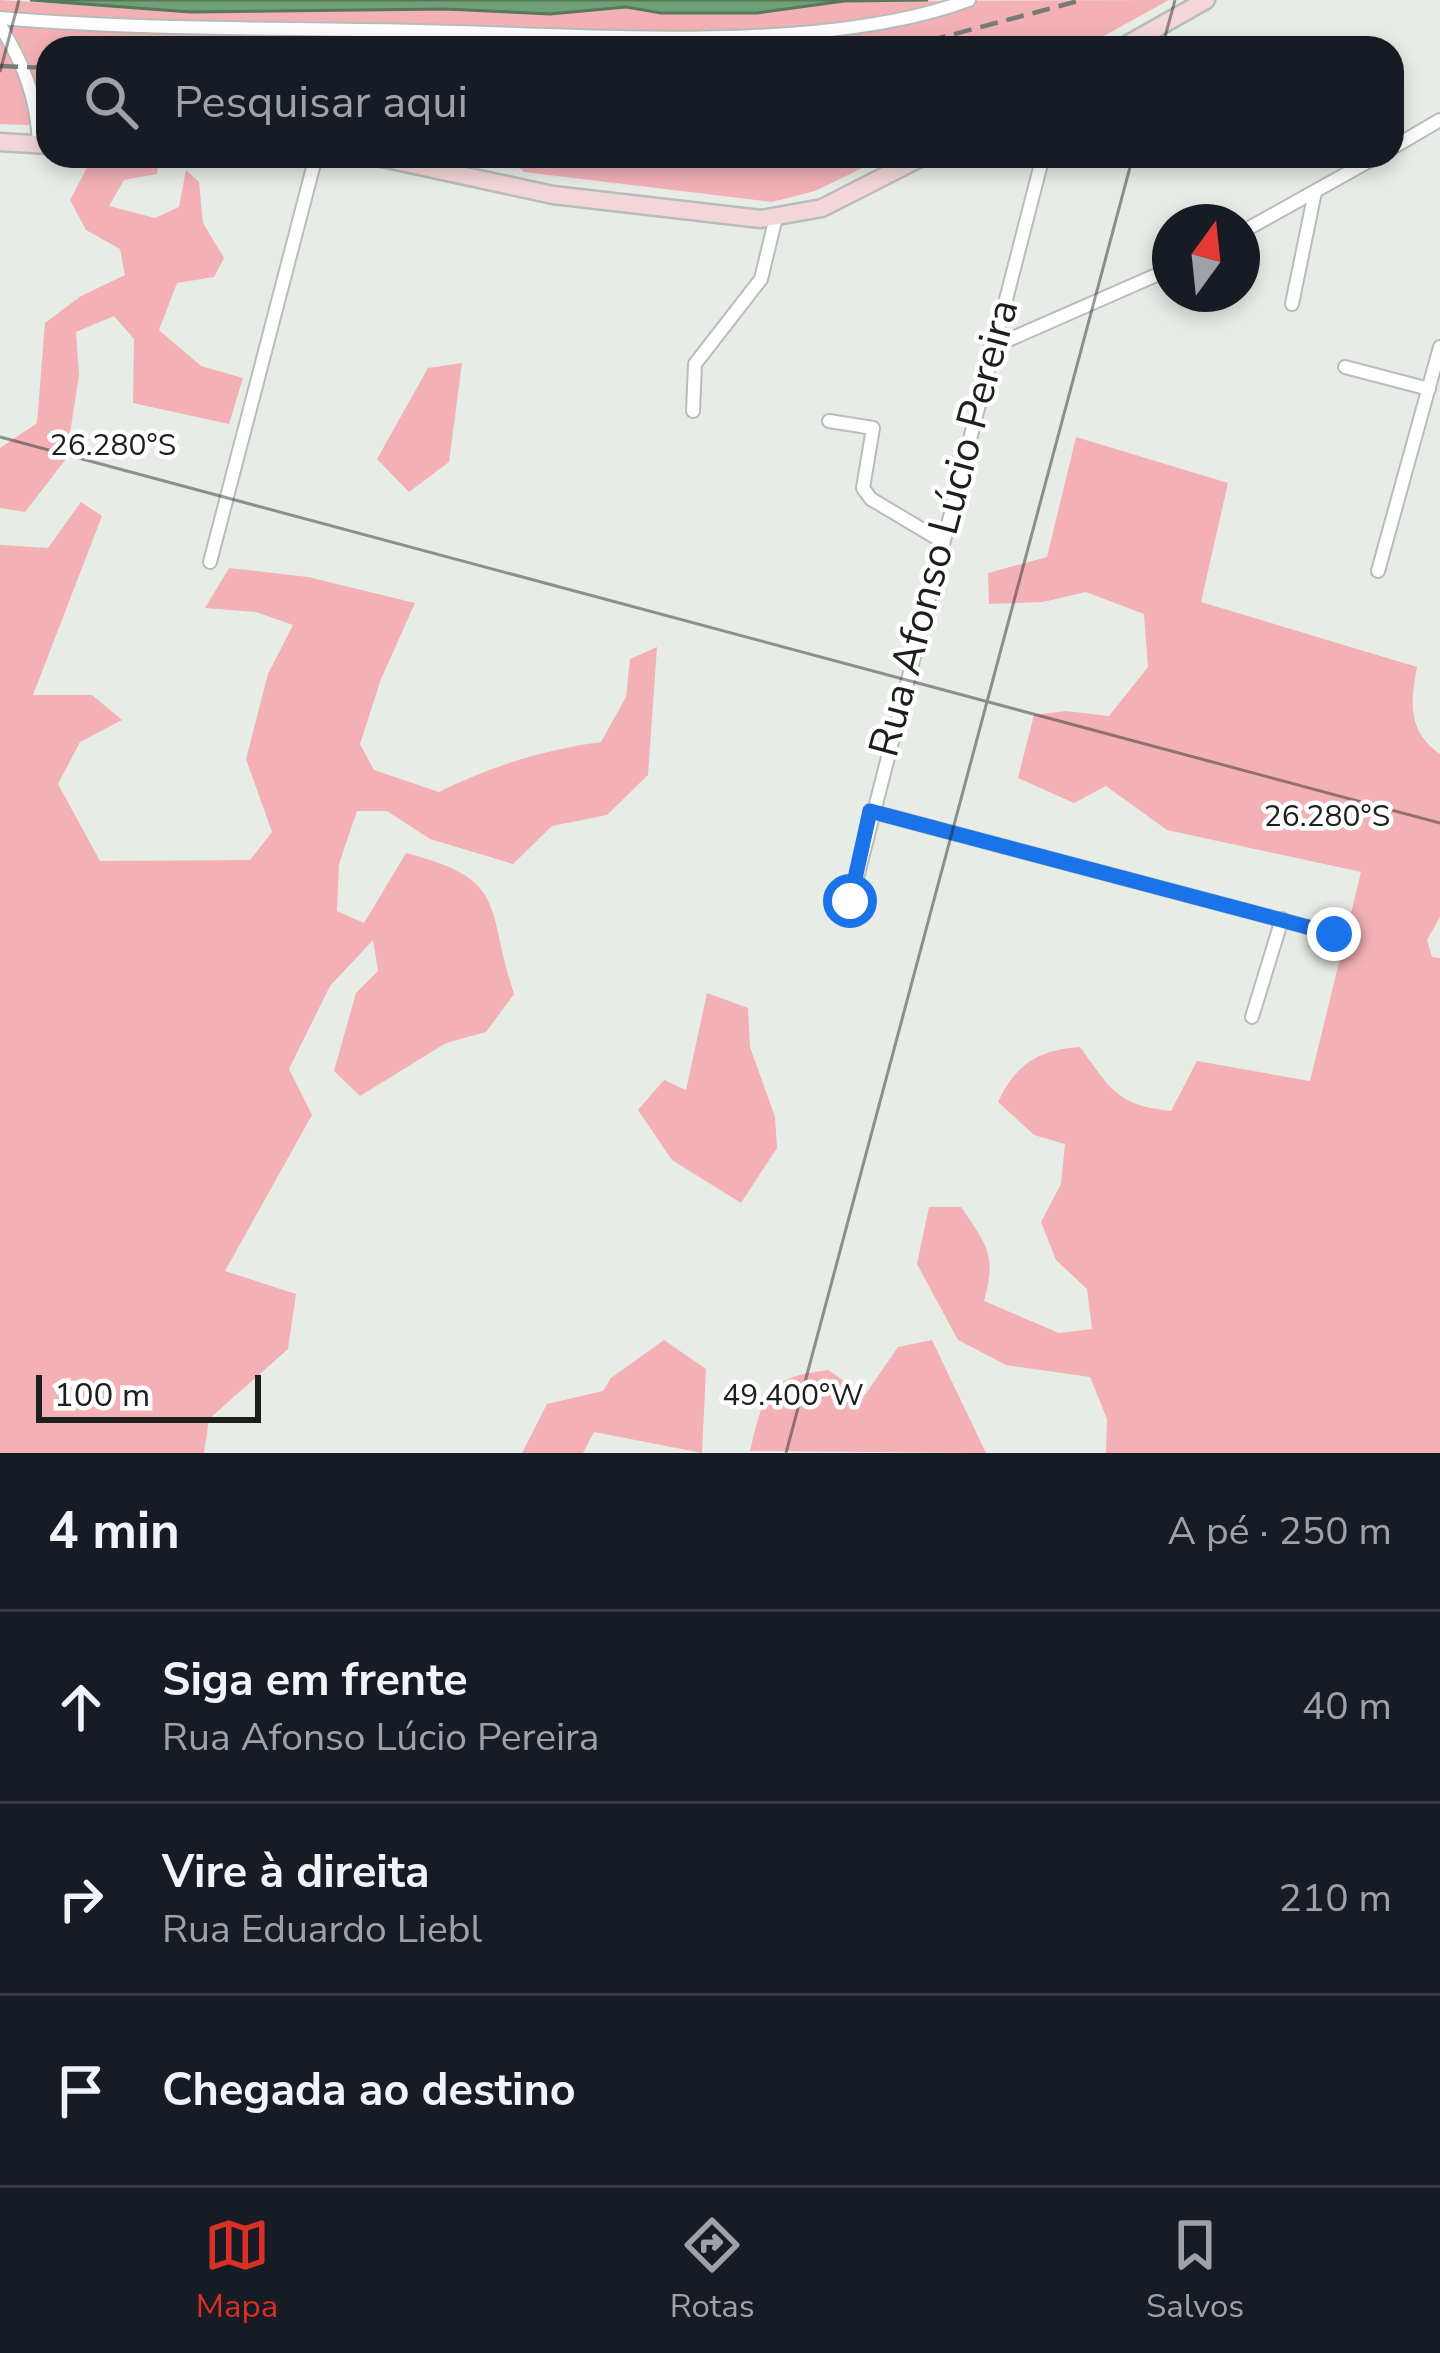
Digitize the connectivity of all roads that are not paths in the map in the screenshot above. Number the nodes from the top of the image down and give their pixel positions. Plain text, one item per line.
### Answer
1 (969, 0) edge
2 (1206, 0) edge
3 (0, 22) edge
4 (514, 36) edge
5 (618, 36) edge
6 (1142, 36) edge
7 (36, 101) edge
8 (1440, 120) edge
9 (1404, 141) edge
10 (0, 142) edge
11 (36, 144) edge
12 (313, 168) edge
13 (432, 168) edge
14 (902, 168) edge
15 (1039, 168) edge
16 (1357, 168) edge
17 (1315, 192) junction
18 (776, 218) junction
19 (1260, 222) edge
20 (1152, 277) edge
21 (1292, 304) dead end
22 (1440, 347) edge
23 (990, 348) junction
24 (1345, 367) dead end
25 (1429, 389) junction
26 (693, 411) dead end
27 (829, 421) dead end
28 (940, 540) junction
29 (210, 562) dead end
30 (1378, 571) dead end
31 (870, 811) junction
32 (850, 901) dead end
33 (1282, 919) junction
34 (1334, 934) dead end
35 (1252, 1017) dead end

1 - 5 street
2 - 6 main road
3 - 4 street
3 - 7 street
8 - 9 street
10 - 11 main road
12 - 29 street
13 - 18 main road
14 - 18 main road
15 - 23 street, Rua Afonso Lúcio Pereira
16 - 17 street
17 - 19 street
17 - 21 street
18 - 26 street
20 - 23 street
22 - 25 street
23 - 28 street, Rua Afonso Lúcio Pereira
24 - 25 street
25 - 30 street
27 - 28 street
28 - 31 street, Rua Afonso Lúcio Pereira
31 - 32 street, Rua Afonso Lúcio Pereira
31 - 33 street
33 - 34 street
33 - 35 street

